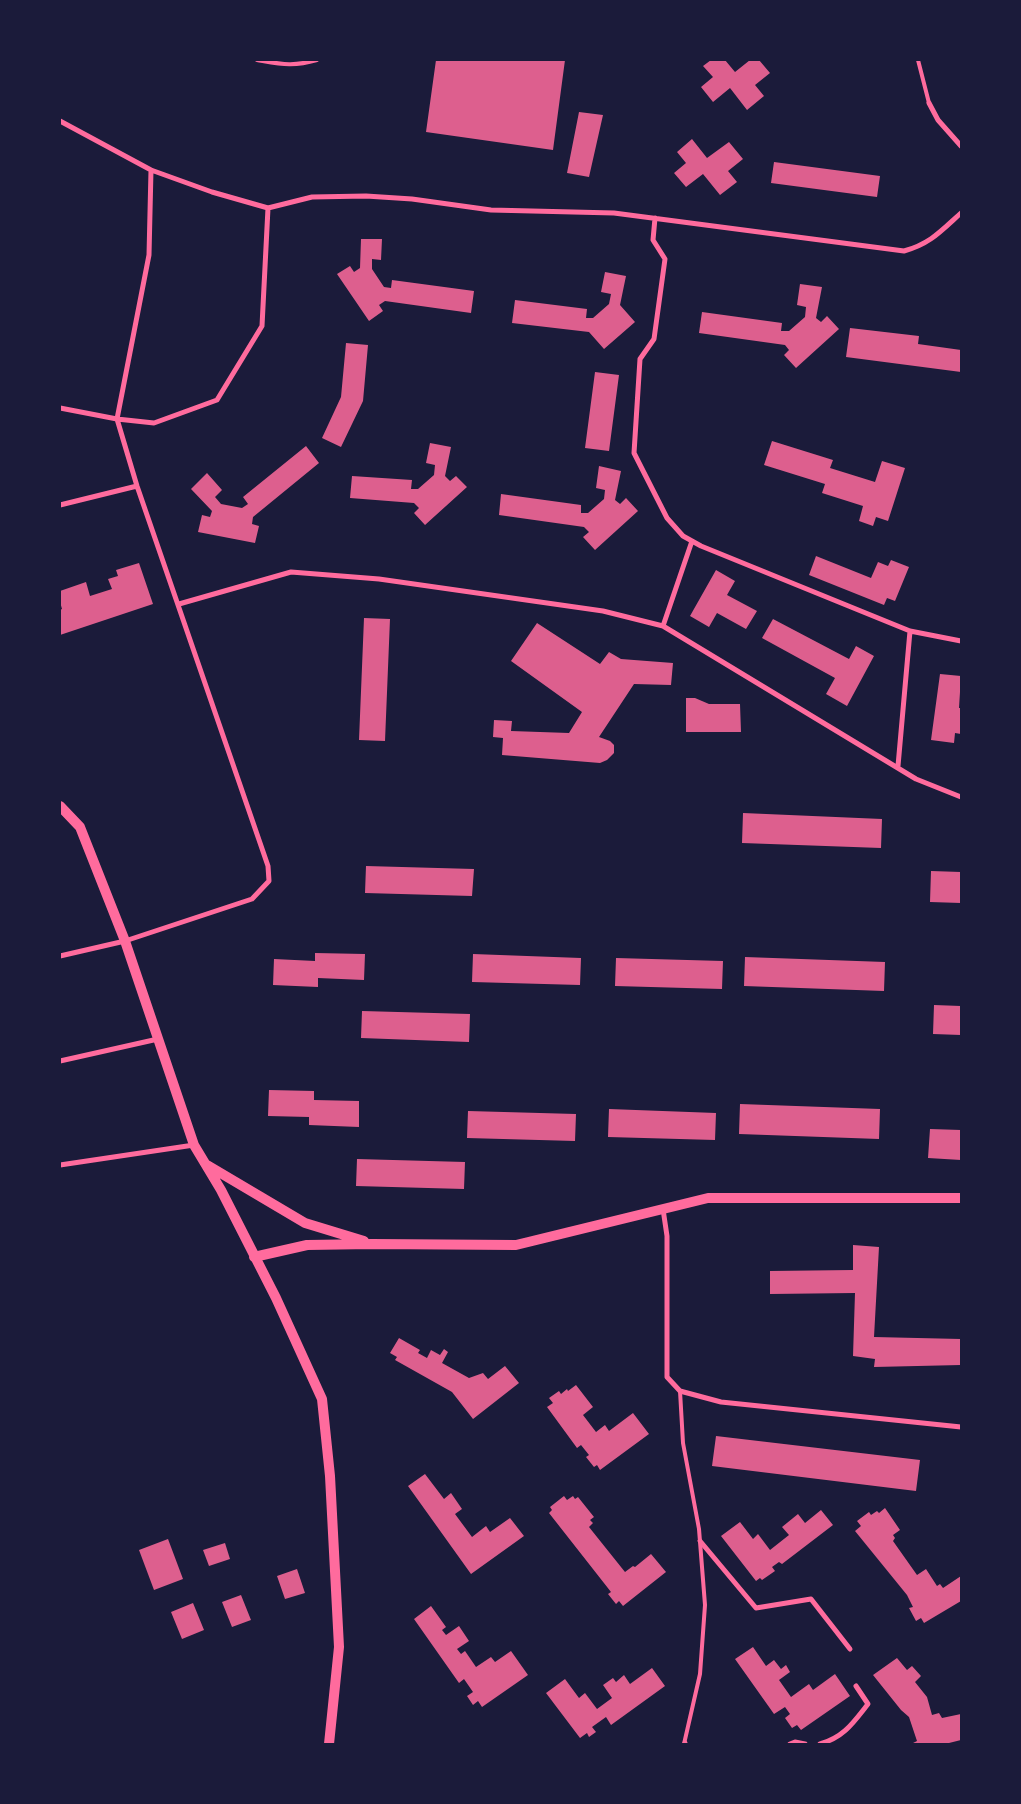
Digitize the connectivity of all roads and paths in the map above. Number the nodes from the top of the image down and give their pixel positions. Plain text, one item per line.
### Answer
1 (257, 60) edge
2 (317, 60) edge
3 (918, 60) edge
4 (929, 103) joint
5 (60, 121) edge
6 (961, 146) edge
7 (151, 170) junction
8 (268, 208) junction
9 (961, 213) edge
10 (655, 218) junction
11 (60, 408) edge
12 (116, 419) junction
13 (137, 486) junction
14 (60, 504) edge
15 (692, 541) junction
16 (179, 604) junction
17 (663, 626) junction
18 (910, 631) junction
19 (961, 641) edge
20 (898, 766) junction
21 (961, 796) edge
22 (60, 806) edge
23 (125, 940) junction
24 (60, 956) edge
25 (158, 1039) junction
26 (60, 1061) edge
27 (194, 1145) junction
28 (205, 1164) junction
29 (60, 1165) edge
30 (961, 1198) edge
31 (663, 1209) junction
32 (372, 1244) junction
33 (254, 1257) junction
34 (680, 1391) junction
35 (961, 1428) edge
36 (700, 1540) junction
37 (850, 1648) dead end
38 (856, 1686) dead end
39 (329, 1744) edge
40 (685, 1744) edge
41 (790, 1744) edge
42 (805, 1744) edge
43 (820, 1744) edge

1 - 2 lane
3 - 4 lane
4 - 6 street
5 - 7 street
7 - 8 street
7 - 12 street
8 - 10 street
8 - 12 street
9 - 10 street
10 - 15 street
11 - 12 street
12 - 13 street
13 - 14 street
13 - 16 street
15 - 17 street
15 - 18 street
16 - 17 street
16 - 23 street
17 - 20 street
18 - 19 street
18 - 20 street
20 - 21 street
22 - 23 main road
23 - 24 street
23 - 25 main road
25 - 26 street
25 - 27 main road
27 - 28 main road
27 - 29 street
28 - 32 main road
28 - 33 main road
30 - 31 main road
31 - 32 main road
31 - 34 street
32 - 33 main road
33 - 39 main road
34 - 35 street
34 - 36 lane
36 - 37 street
36 - 40 lane
38 - 43 street
41 - 42 street

